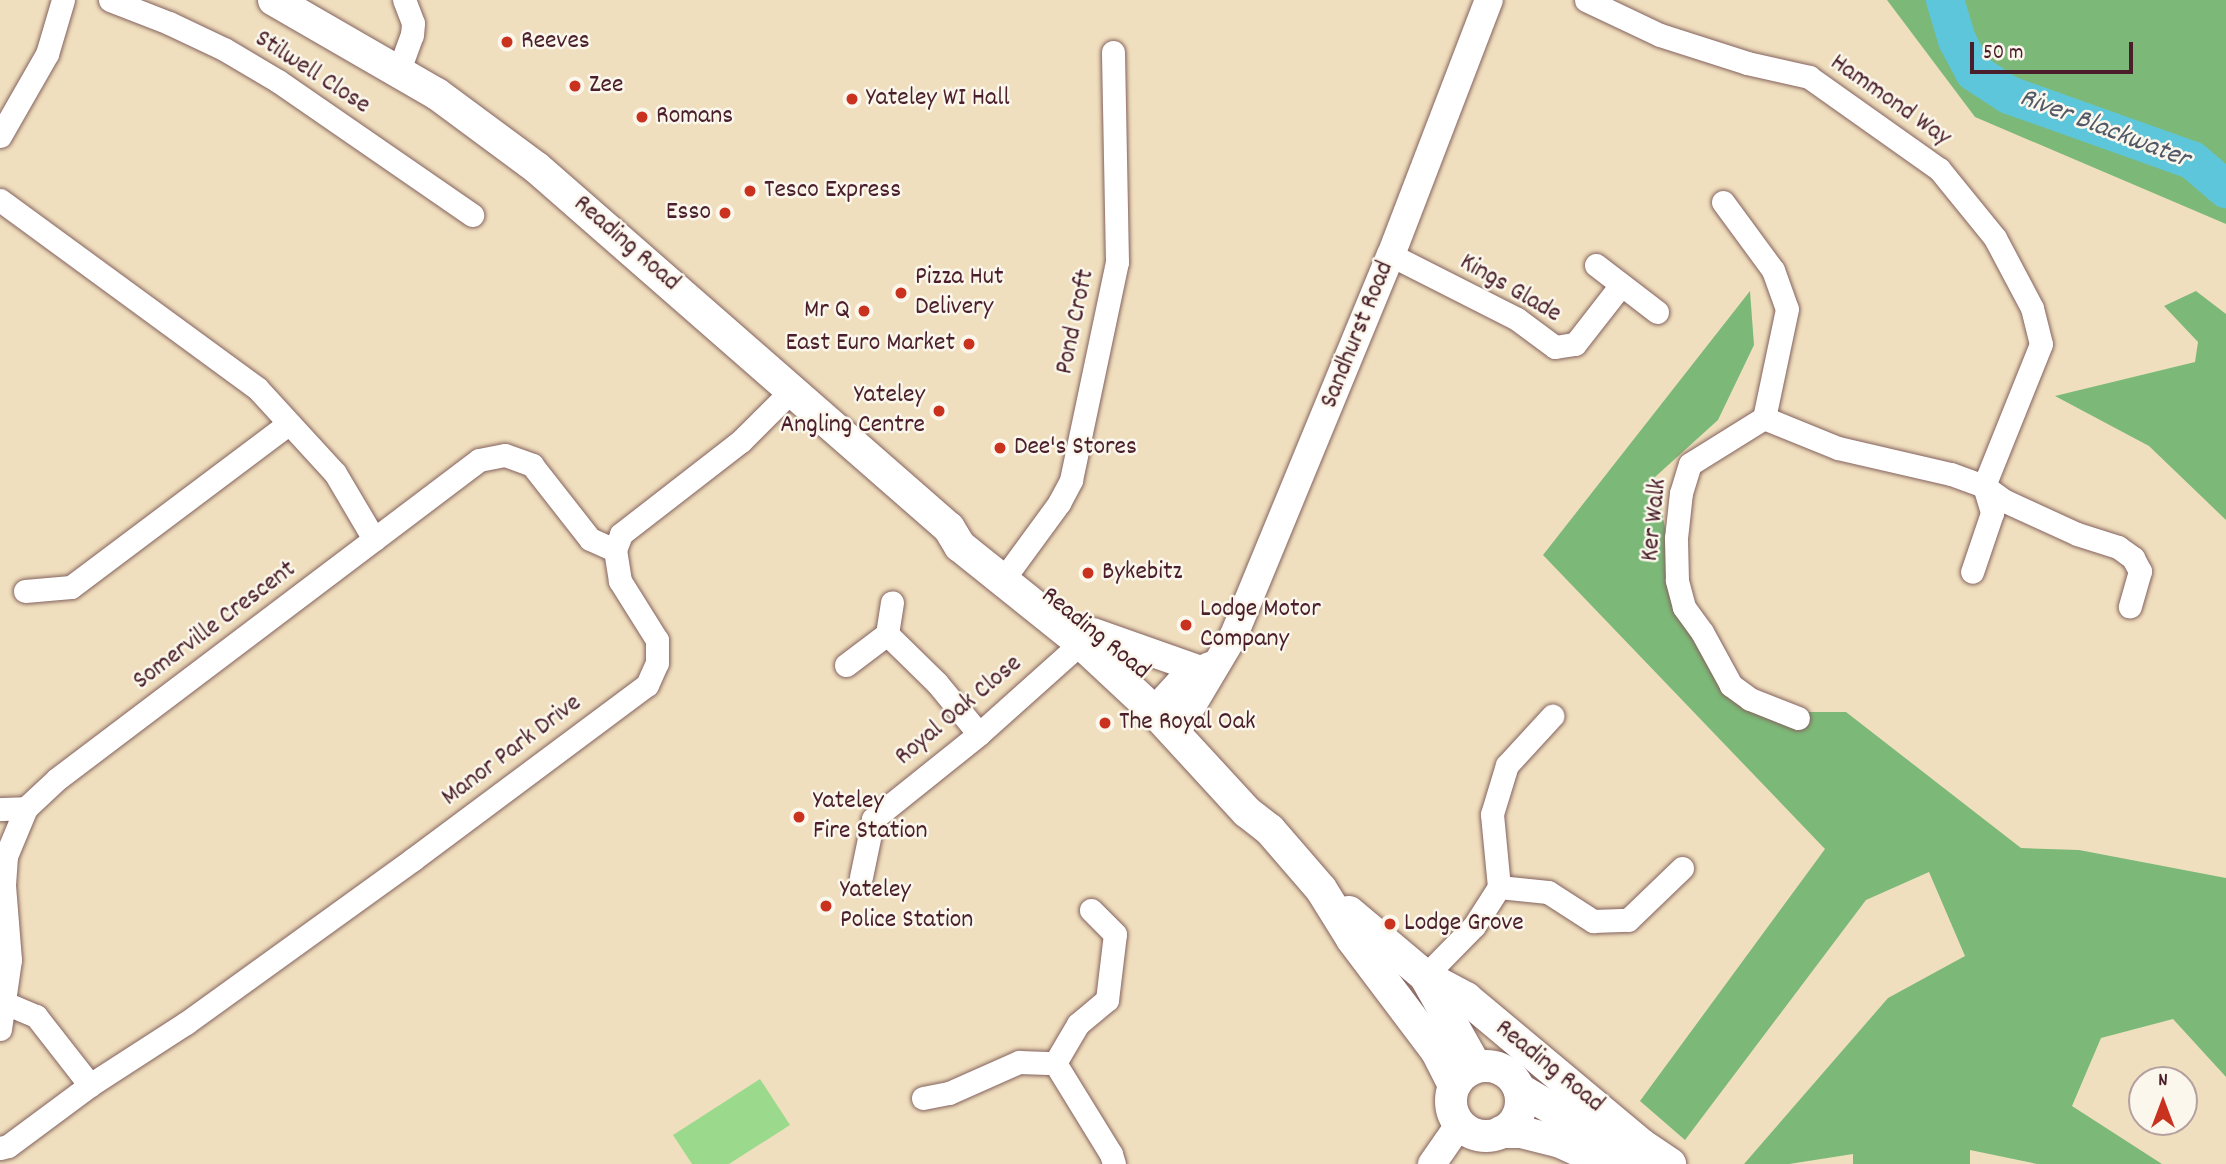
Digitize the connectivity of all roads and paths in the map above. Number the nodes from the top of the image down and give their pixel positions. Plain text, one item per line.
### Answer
1 (63, 0) edge
2 (110, 0) edge
3 (274, 0) edge
4 (404, 0) edge
5 (1489, 0) edge
6 (1586, 0) edge
7 (1113, 52) dead end
8 (399, 70) junction
9 (0, 136) edge
10 (0, 200) edge
11 (1723, 202) dead end
12 (472, 215) dead end
13 (1391, 255) junction
14 (1596, 265) dead end
15 (1621, 285) junction
16 (1657, 312) dead end
17 (792, 390) junction
18 (1764, 418) junction
19 (288, 424) junction
20 (1984, 486) junction
21 (374, 539) junction
22 (615, 550) junction
23 (1972, 572) dead end
24 (1008, 573) junction
25 (25, 591) dead end
26 (892, 602) dead end
27 (2130, 607) dead end
28 (887, 634) junction
29 (1087, 638) junction
30 (846, 665) dead end
31 (1207, 667) junction
32 (1171, 714) junction
33 (1552, 716) dead end
34 (1798, 719) dead end
35 (979, 734) junction
36 (26, 808) junction
37 (0, 809) edge
38 (1682, 868) dead end
39 (861, 877) dead end
40 (2, 885) edge
41 (1499, 887) junction
42 (1321, 889) junction
43 (1091, 910) dead end
44 (1425, 976) junction
45 (5, 1003) junction
46 (0, 1029) edge
47 (1055, 1063) junction
48 (1465, 1075) junction
49 (90, 1085) junction
50 (1519, 1089) junction
51 (923, 1098) dead end
52 (1501, 1132) junction
53 (0, 1148) edge
54 (1447, 1150) edge
55 (1114, 1164) edge
56 (1609, 1164) edge
57 (1647, 1164) edge
58 (1670, 1164) edge

1 - 9 street
2 - 12 street, Stilwell Close
3 - 8 main road, Reading Road
4 - 8 street
5 - 13 street, Sandhurst Road
6 - 20 street, Hammond Way
7 - 24 street, Pond Croft
8 - 17 main road, Reading Road
10 - 19 street
11 - 18 street
13 - 15 street, Kings Glade
13 - 31 street, Sandhurst Road
14 - 15 street
15 - 16 street
17 - 22 street
17 - 24 main road, Reading Road
18 - 20 street
18 - 34 street, Ker Walk
19 - 21 street
19 - 25 street
20 - 23 street
20 - 27 street
21 - 22 street, Somerville Crescent
21 - 36 street, Somerville Crescent
22 - 49 street, Manor Park Drive
24 - 29 main road, Reading Road
26 - 28 street
28 - 30 street
28 - 35 street
29 - 31 street
29 - 32 main road, Reading Road
29 - 35 street, Royal Oak Close
31 - 32 street, Sandhurst Road
32 - 42 main road, Reading Road
33 - 41 street
35 - 39 street, Royal Oak Close
36 - 37 street
36 - 40 street, Somerville Crescent
38 - 41 street
40 - 45 street, Somerville Crescent
41 - 44 street
42 - 44 main road, Reading Road
42 - 48 main road, Reading Road
43 - 47 street
44 - 48 main road, Reading Road
44 - 58 main road, Reading Road
45 - 46 street, Somerville Crescent
45 - 49 street
47 - 51 street
47 - 55 street
48 - 50 main road, Reading Road
48 - 54 main road, Reading Road
49 - 53 street, Manor Park Drive
50 - 52 main road, Reading Road
50 - 57 main road, Reading Road
52 - 54 main road, Reading Road
52 - 56 main road, Reading Road

